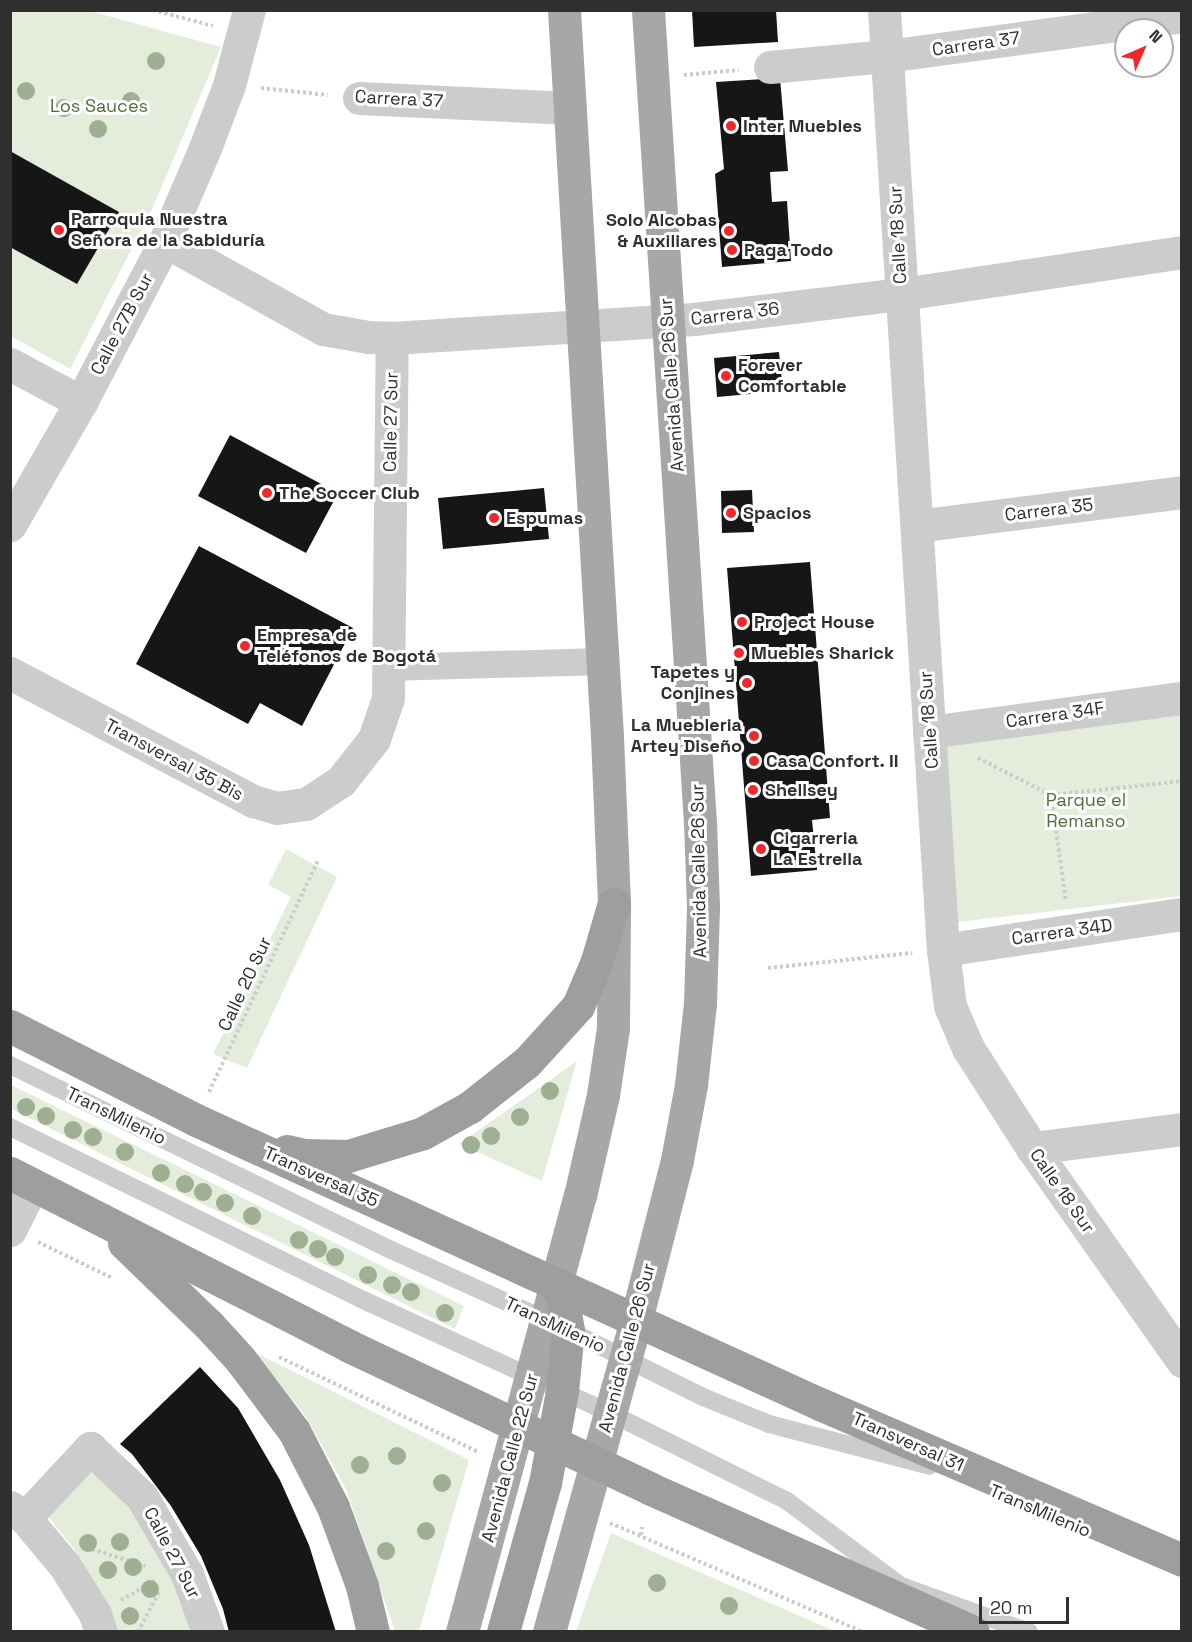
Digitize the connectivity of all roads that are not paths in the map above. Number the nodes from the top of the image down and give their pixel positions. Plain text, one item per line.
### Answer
1 (249, 10) edge
2 (564, 10) edge
3 (648, 10) edge
4 (884, 10) edge
5 (1182, 16) edge
6 (887, 56) junction
7 (770, 67) road end
8 (359, 98) road end
9 (570, 108) junction
10 (165, 241) junction
11 (1182, 252) edge
12 (902, 294) junction
13 (668, 321) junction
14 (583, 327) junction
15 (392, 338) junction
16 (10, 364) edge
17 (81, 402) junction
18 (1182, 492) edge
19 (10, 525) edge
20 (917, 526) junction
21 (603, 661) junction
22 (388, 667) junction
23 (10, 673) edge
24 (1182, 698) edge
25 (929, 732) junction
26 (341, 781) joint
27 (614, 903) junction
28 (1182, 914) edge
29 (943, 950) junction
30 (10, 1026) edge
31 (10, 1065) edge
32 (10, 1127) edge
33 (1182, 1130) edge
34 (246, 1143) junction
35 (1032, 1148) junction
36 (22, 1179) edge
37 (97, 1218) junction
38 (10, 1230) edge
39 (556, 1284) junction
40 (636, 1320) junction
41 (558, 1325) junction
42 (1178, 1350) edge
43 (625, 1358) junction
44 (532, 1377) junction
45 (562, 1391) junction
46 (610, 1413) junction
47 (518, 1426) junction
48 (554, 1443) junction
49 (596, 1463) junction
50 (18, 1513) edge
51 (1182, 1560) edge
52 (1182, 1571) edge
53 (98, 1623) edge
54 (208, 1632) edge
55 (373, 1632) edge
56 (462, 1632) edge
57 (503, 1632) edge
58 (549, 1632) edge
59 (973, 1632) edge
60 (1029, 1632) edge

1 - 10 street, Calle 27B Sur
2 - 9 main road
3 - 13 main road, Avenida Calle 26 Sur
4 - 6 street, Calle 18 Sur
5 - 6 street, Carrera 37
6 - 7 street, Carrera 37
6 - 12 street, Calle 18 Sur
8 - 9 street, Carrera 37
9 - 14 main road
10 - 15 street, Carrera 36
10 - 17 street, Calle 27B Sur
11 - 12 street, Carrera 36
12 - 13 street, Carrera 36
12 - 20 street, Calle 18 Sur
13 - 14 street, Carrera 36
13 - 40 main road, Avenida Calle 26 Sur
14 - 15 street, Carrera 36
14 - 21 main road
15 - 22 street, Calle 27 Sur
16 - 17 street
17 - 19 street, Calle 27B Sur
18 - 20 street, Carrera 35
20 - 25 street, Calle 18 Sur
21 - 22 street
21 - 27 main road
22 - 26 street, Calle 27 Sur
23 - 26 street, Transversal 35 Bis
24 - 25 street, Carrera 34F
25 - 29 street, Calle 18 Sur
27 - 34 highway
27 - 39 main road
28 - 29 street, Carrera 34D
29 - 35 street, Calle 18 Sur
30 - 34 highway, Transversal 35
31 - 41 lane, TransMilenio
32 - 44 lane
33 - 35 street
34 - 39 highway, Transversal 35
35 - 42 street, Calle 18 Sur
36 - 37 highway
36 - 38 street
37 - 47 highway
37 - 55 highway
39 - 40 highway, Transversal 35
39 - 41 highway
40 - 43 main road, Avenida Calle 26 Sur
40 - 51 highway, Transversal 31
41 - 43 lane, TransMilenio
41 - 44 main road, Avenida Calle 22 Sur
41 - 45 highway
43 - 46 main road, Avenida Calle 26 Sur
43 - 52 lane, TransMilenio
44 - 45 lane
44 - 47 main road, Avenida Calle 22 Sur
45 - 46 lane
45 - 48 highway
46 - 49 main road, Avenida Calle 26 Sur
46 - 60 lane
47 - 48 highway
47 - 56 main road, Avenida Calle 22 Sur
48 - 49 highway
48 - 57 highway
49 - 58 main road, Avenida Calle 26 Sur
49 - 59 highway
50 - 53 street
50 - 54 street, Calle 27 Sur

